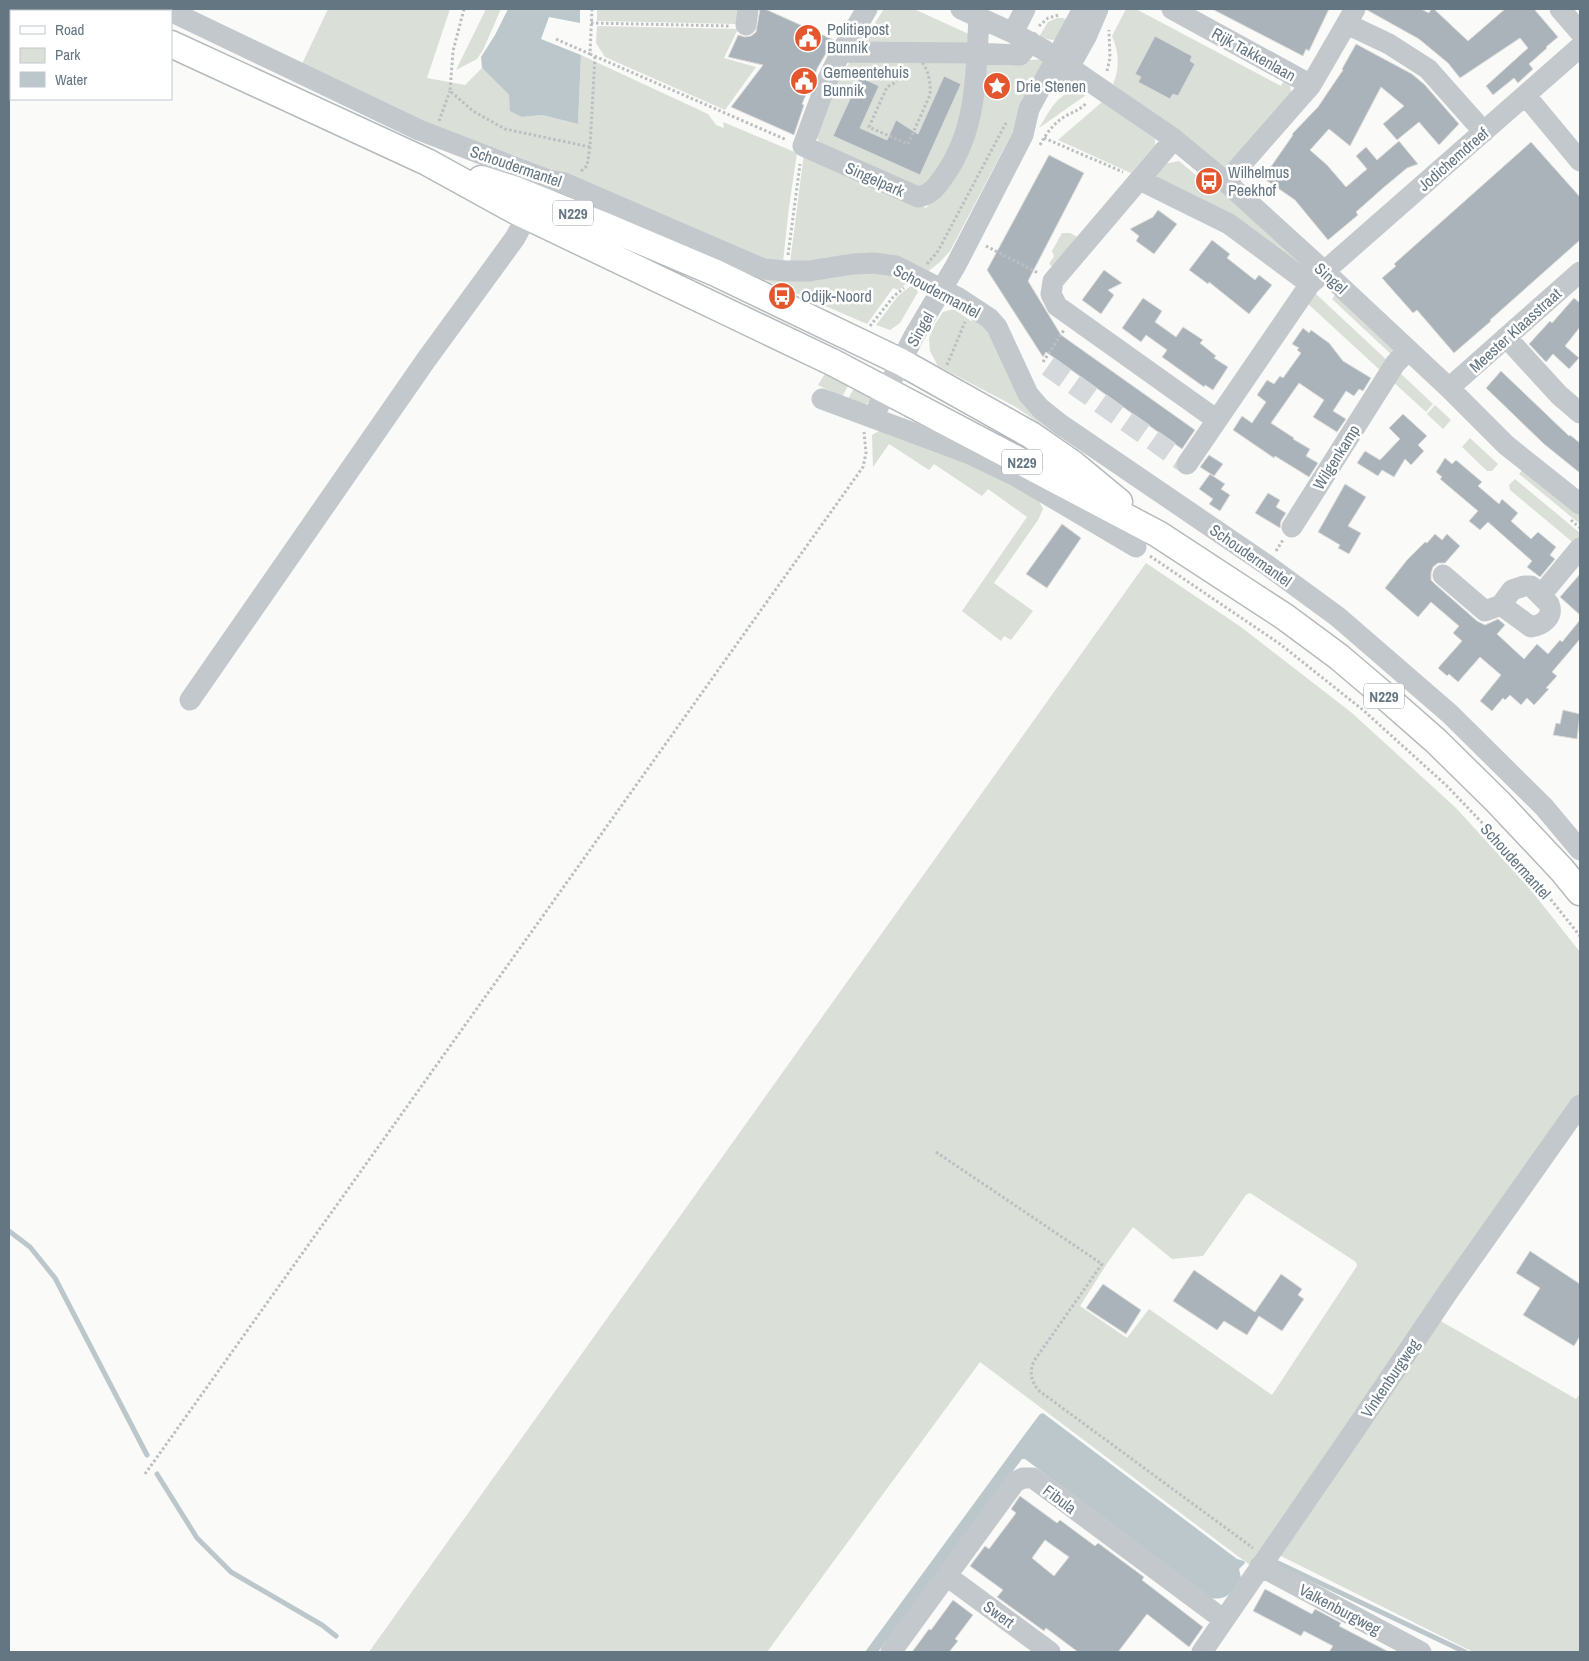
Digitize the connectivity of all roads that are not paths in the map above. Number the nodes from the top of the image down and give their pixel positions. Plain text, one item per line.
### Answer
1 (867, 9) edge
2 (1025, 9) edge
3 (1083, 9) edge
4 (1098, 9) edge
5 (1172, 9) edge
6 (1560, 9) edge
7 (172, 12) edge
8 (970, 12) edge
9 (1351, 16) edge
10 (1580, 32) edge
11 (1022, 37) junction
12 (172, 44) edge
13 (1580, 47) edge
14 (841, 52) junction
15 (977, 53) junction
16 (1063, 63) junction
17 (1311, 85) junction
18 (1526, 96) junction
19 (1484, 132) junction
20 (436, 137) junction
21 (1174, 139) junction
22 (1580, 161) edge
23 (427, 162) junction
24 (1140, 180) junction
25 (1226, 182) junction
26 (527, 216) junction
27 (1580, 272) edge
28 (1318, 278) junction
29 (943, 290) junction
30 (1506, 337) junction
31 (1408, 350) junction
32 (901, 362) junction
33 (1449, 388) junction
34 (887, 390) junction
35 (822, 398) dead end
36 (1580, 414) edge
37 (868, 415) junction
38 (1217, 420) junction
39 (1187, 464) dead end
40 (1580, 504) edge
41 (1292, 527) road end
42 (1158, 534) junction
43 (1136, 547) road end
44 (1580, 548) edge
45 (1443, 575) dead end
46 (1542, 595) junction
47 (1501, 605) junction
48 (190, 700) dead end
49 (1580, 850) edge
50 (1580, 892) edge
51 (1580, 1105) edge
52 (1263, 1562) junction
53 (947, 1576) junction
54 (1224, 1620) junction
55 (891, 1652) edge
56 (1050, 1652) edge
57 (1202, 1652) edge
58 (1421, 1652) edge

1 - 14 street
2 - 11 street
3 - 16 street, Singel
4 - 16 street, Singel
5 - 17 street, Rijk Takkenlaan
6 - 10 street
7 - 20 street, Schoudermantel
8 - 11 street, Singelpark
8 - 15 street, Singelpark
9 - 17 street
9 - 19 street
11 - 15 street
11 - 16 street, Singelpark
12 - 23 main road, Schoudermantel / N229
13 - 18 street, Jodichemdreef
14 - 15 street
14 - 15 street, Singelpark
16 - 21 street, Singel
16 - 29 street, Singel
17 - 25 street
18 - 19 street, Jodichemdreef
18 - 22 street
19 - 28 street, Jodichemdreef
20 - 23 street
20 - 29 street, Schoudermantel
21 - 24 street
21 - 25 street, Singel
23 - 26 main road, Schoudermantel / N229
23 - 32 main road, Schoudermantel / N229
24 - 28 street, Singel
24 - 38 street
25 - 28 street, Singel
26 - 34 main road, Schoudermantel / N229
26 - 48 street
27 - 30 street, Meester Klaasstraat
28 - 31 street, Singel
28 - 38 street
29 - 32 street, Singel
29 - 49 street, Schoudermantel
30 - 33 street, Meester Klaasstraat
30 - 36 street
31 - 33 street, Singel
31 - 41 street, Wilgenkamp
32 - 34 street, Singel
32 - 42 main road, Schoudermantel / N229
33 - 40 street, Singel
34 - 37 street
34 - 42 main road, Schoudermantel / N229
35 - 37 street
37 - 43 street
38 - 39 street
42 - 50 main road, Schoudermantel / N229
44 - 46 street
45 - 47 street
46 - 47 street
46 - 47 street
51 - 52 street, Vinkenburgweg
52 - 54 street, Vinkenburgweg
52 - 58 street, Valkenburgweg
53 - 54 street, Fibula
53 - 55 street, Fibula
53 - 56 street, Swert
54 - 57 street, Vinkenburgweg

